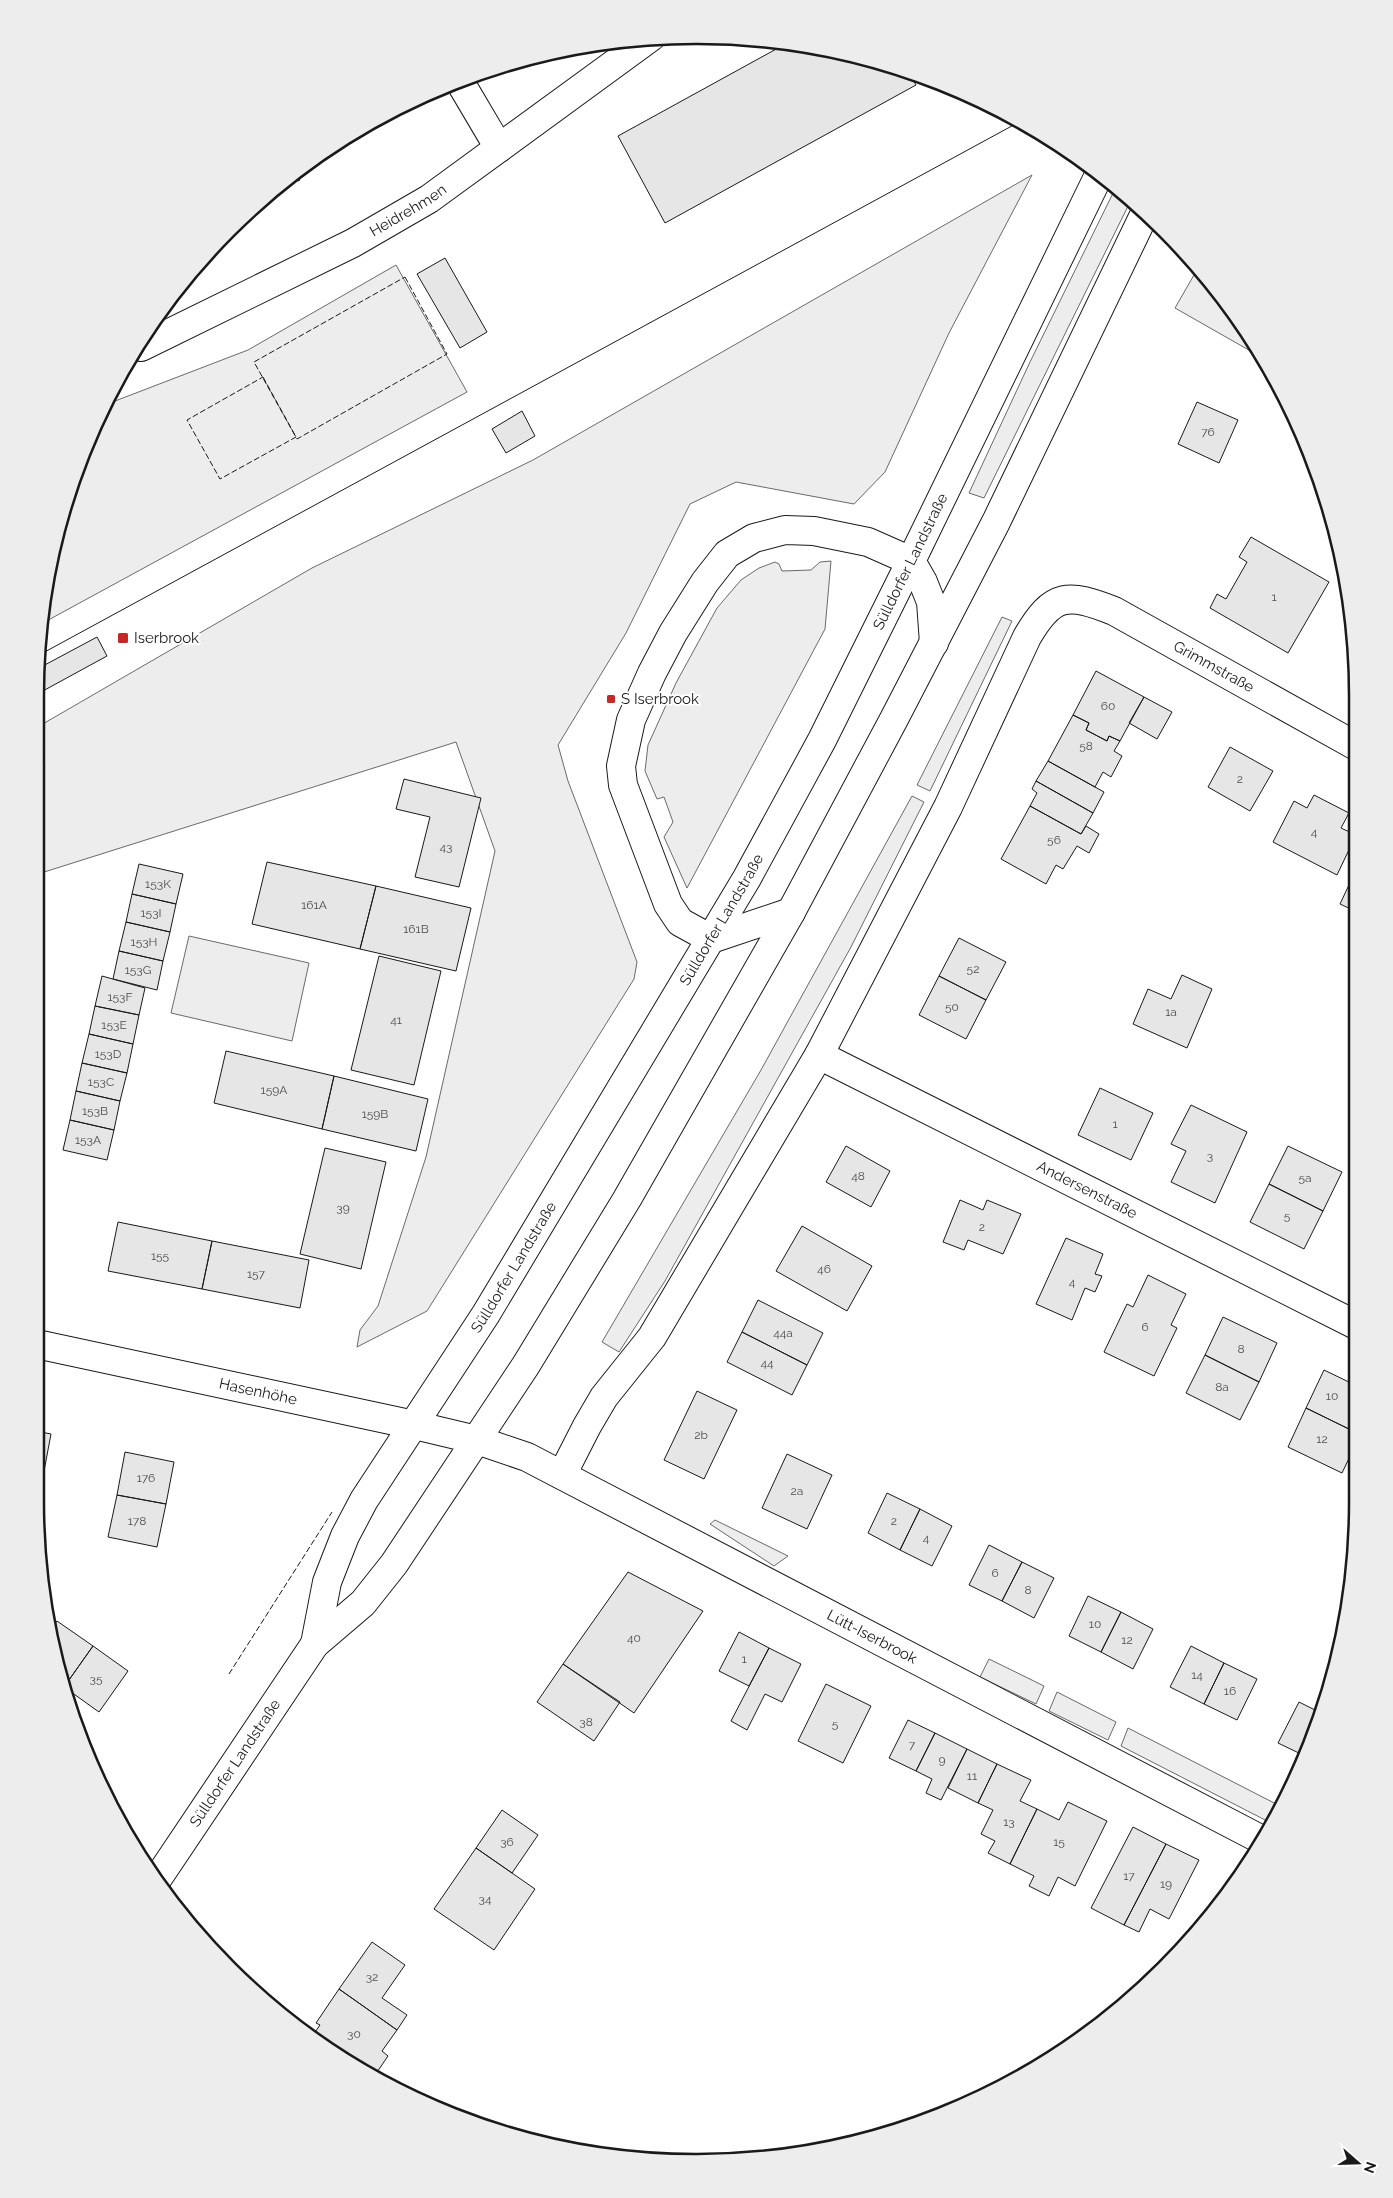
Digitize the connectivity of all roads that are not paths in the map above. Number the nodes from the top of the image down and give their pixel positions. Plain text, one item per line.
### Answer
1 (638, 46) edge
2 (463, 87) edge
3 (499, 148) junction
4 (1096, 181) edge
5 (1142, 220) edge
6 (148, 344) edge
7 (912, 561) junction
8 (934, 643) junction
9 (1349, 742) edge
10 (791, 912) junction
11 (711, 939) junction
12 (819, 1055) junction
13 (1349, 1321) edge
14 (44, 1347) edge
15 (414, 1425) junction
16 (477, 1440) junction
17 (562, 1475) junction
18 (315, 1644) junction
19 (1256, 1837) edge
20 (161, 1874) edge

1 - 3 street, Heidrehmen
2 - 3 street
3 - 6 street, Heidrehmen
4 - 7 street, Sülldorfer Landstraße
5 - 8 street, Sülldorfer Landstraße
7 - 8 street
7 - 11 street, Sülldorfer Landstraße
7 - 11 street
8 - 10 street, Sülldorfer Landstraße
9 - 12 street, Grimmstraße
10 - 11 street
10 - 16 street, Sülldorfer Landstraße
11 - 15 street, Sülldorfer Landstraße
12 - 13 street, Andersenstraße
12 - 17 street
14 - 15 street, Hasenhöhe
15 - 16 street, Hasenhöhe
15 - 18 street, Sülldorfer Landstraße
16 - 17 street, Lütt-Iserbrook
16 - 18 street, Sülldorfer Landstraße
17 - 19 street, Lütt-Iserbrook
18 - 20 street, Sülldorfer Landstraße

